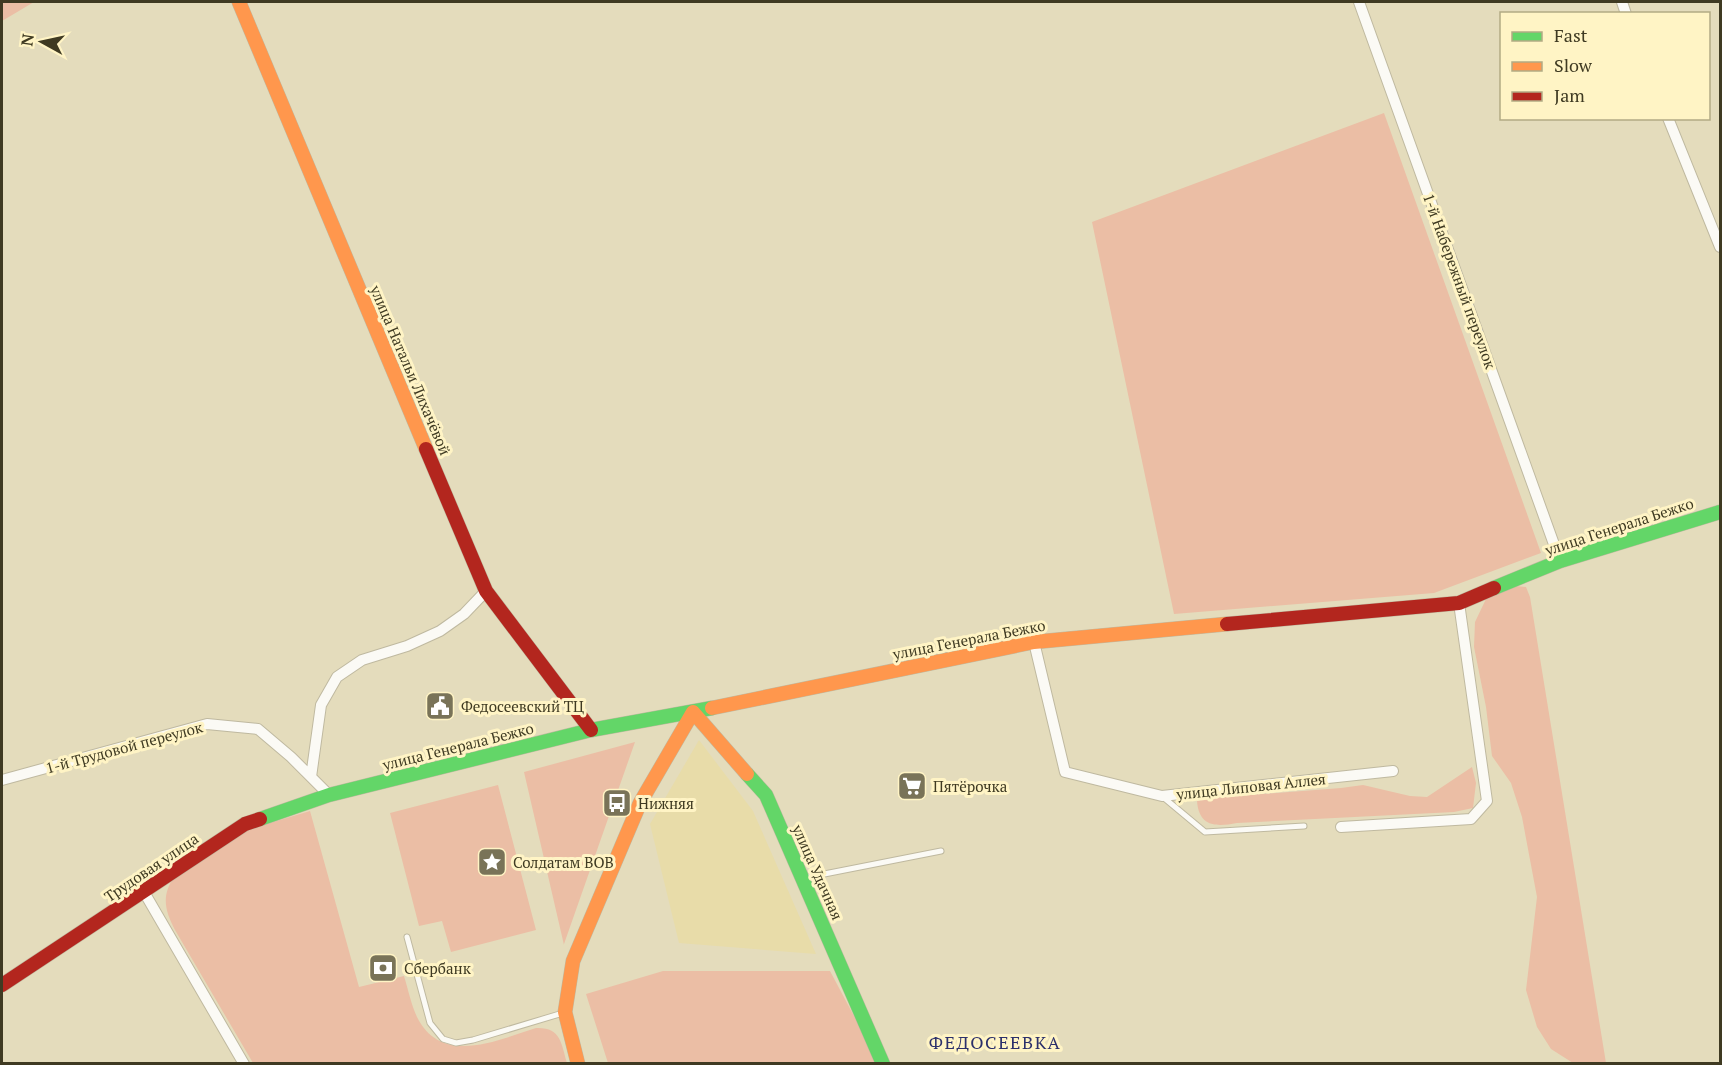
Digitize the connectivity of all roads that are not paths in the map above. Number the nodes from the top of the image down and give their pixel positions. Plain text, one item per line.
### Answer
1 (239, 2) edge
2 (1359, 2) edge
3 (1669, 120) edge
4 (1720, 247) edge
5 (1720, 512) edge
6 (1560, 561) junction
7 (486, 591) junction
8 (1459, 603) junction
9 (1034, 642) junction
10 (693, 712) junction
11 (591, 730) junction
12 (1393, 771) dead end
13 (311, 777) junction
14 (2, 780) edge
15 (329, 795) junction
16 (1162, 796) junction
17 (1304, 826) dead end
18 (1341, 827) dead end
19 (941, 851) dead end
20 (802, 878) junction
21 (144, 892) junction
22 (407, 938) dead end
23 (2, 985) edge
24 (565, 1012) junction
25 (244, 1064) edge
26 (578, 1064) edge
27 (883, 1064) edge

1 - 7 street, улица Натальи Лихачёвой
2 - 6 street, 1-й Набережный переулок
3 - 4 street
5 - 6 street, улица Генерала Бежко
6 - 8 street, улица Генерала Бежко
7 - 11 street, улица Натальи Лихачёвой
7 - 13 street
8 - 9 street, улица Генерала Бежко
8 - 18 street
9 - 10 street, улица Генерала Бежко
9 - 16 street, улица Липовая Аллея
10 - 11 street, улица Генерала Бежко
10 - 20 street, улица Удачная
10 - 24 street
11 - 15 street, улица Генерала Бежко
12 - 16 street, улица Липовая Аллея
13 - 14 street, 1-й Трудовой переулок
13 - 15 street, 1-й Трудовой переулок
15 - 21 street, Трудовая улица
16 - 17 lane
19 - 20 lane
20 - 27 street, улица Удачная
21 - 23 street, Трудовая улица
21 - 25 street
22 - 24 lane
24 - 26 street

